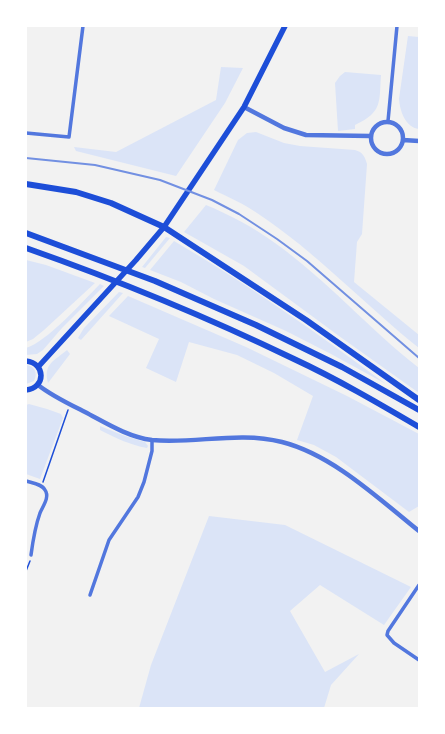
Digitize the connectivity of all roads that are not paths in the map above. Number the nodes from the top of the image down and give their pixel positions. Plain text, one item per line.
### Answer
1 (83, 26) edge
2 (285, 26) edge
3 (397, 26) edge
4 (244, 107) junction
5 (388, 121) junction
6 (26, 133) edge
7 (370, 136) junction
8 (403, 140) junction
9 (419, 141) edge
10 (26, 184) edge
11 (164, 227) junction
12 (26, 233) edge
13 (26, 250) edge
14 (26, 361) edge
15 (38, 367) junction
16 (38, 385) junction
17 (26, 390) edge
18 (419, 400) edge
19 (419, 410) edge
20 (419, 427) edge
21 (152, 440) junction
22 (26, 481) edge
23 (419, 531) edge
24 (31, 555) road end
25 (419, 585) edge
26 (90, 595) dead end
27 (419, 660) edge

1 - 6 street
2 - 4 main road
3 - 5 street
4 - 7 street
4 - 11 main road
5 - 7 street
5 - 8 street
7 - 8 street
8 - 9 street
10 - 11 highway
11 - 15 main road
11 - 18 highway
12 - 19 highway
13 - 20 highway
14 - 15 main road
15 - 16 main road
16 - 17 main road
16 - 21 street
21 - 23 street
21 - 26 street
22 - 24 street
25 - 27 street

